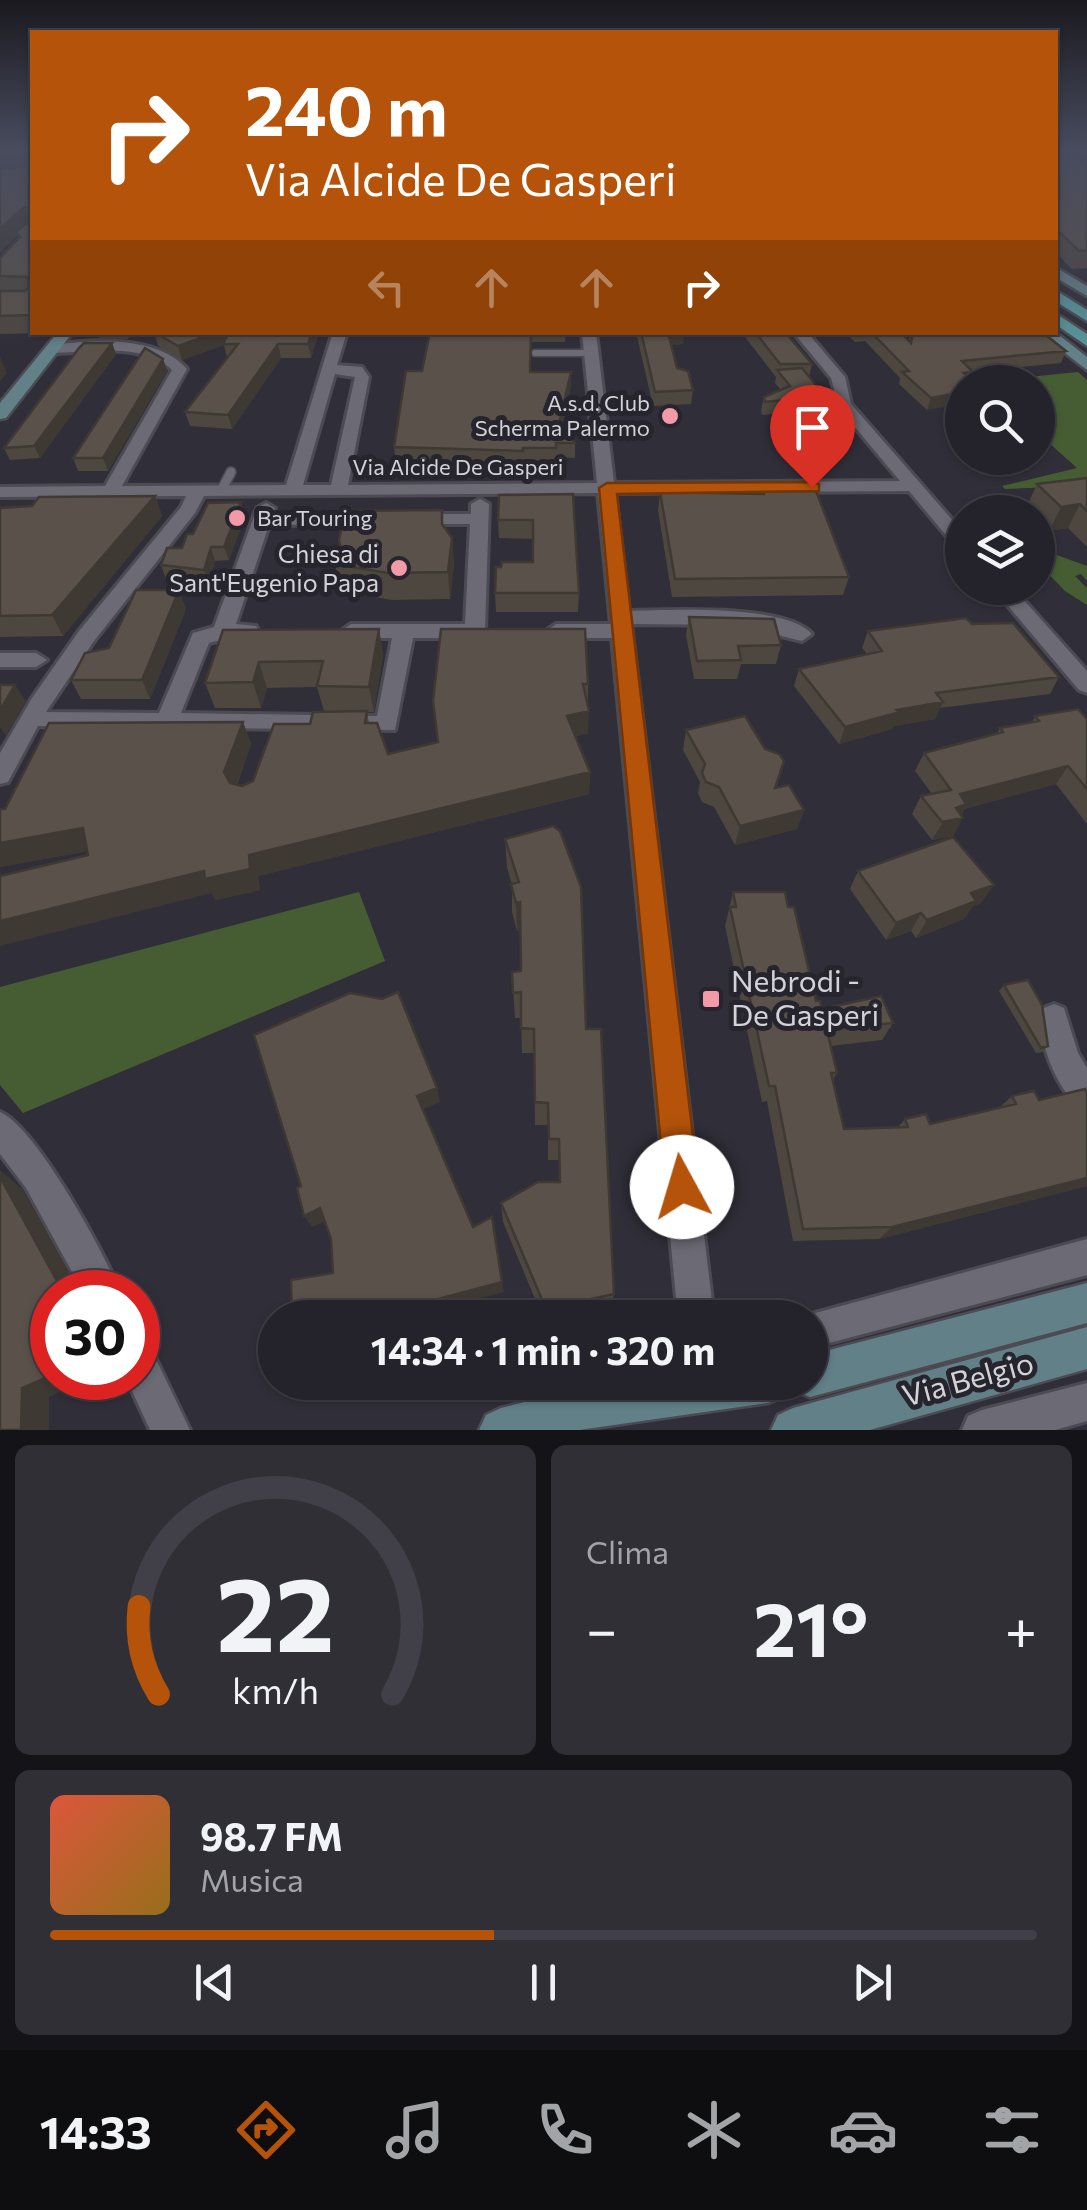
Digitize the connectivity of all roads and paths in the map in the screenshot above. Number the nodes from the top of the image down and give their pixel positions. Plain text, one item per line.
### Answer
1 (1058, 273) edge
2 (1058, 286) edge
3 (1086, 293) edge
4 (1058, 296) edge
5 (1087, 316) edge
6 (1058, 319) edge
7 (64, 335) edge
8 (339, 335) edge
9 (590, 335) edge
10 (802, 335) edge
11 (1049, 335) edge
12 (1087, 341) edge
13 (53, 349) junction
14 (592, 352) junction
15 (535, 353) edge
16 (1087, 364) edge
17 (328, 369) junction
18 (0, 414) edge
19 (231, 472) dead end
20 (0, 482) edge
21 (913, 486) junction
22 (607, 488) junction
23 (272, 490) junction
24 (293, 490) junction
25 (338, 490) junction
26 (481, 490) junction
27 (198, 491) junction
28 (221, 491) junction
29 (0, 492) edge
30 (62, 492) junction
31 (111, 492) junction
32 (0, 502) edge
33 (480, 519) junction
34 (262, 520) junction
35 (945, 523) edge
36 (1017, 605) edge
37 (622, 624) junction
38 (404, 630) junction
39 (223, 631) junction
40 (277, 631) edge
41 (332, 631) edge
42 (532, 631) edge
43 (802, 634) dead end
44 (0, 660) edge
45 (36, 660) dead end
46 (1087, 685) edge
47 (44, 720) dead end
48 (167, 720) junction
49 (0, 775) edge
50 (1054, 1018) dead end
51 (1087, 1096) edge
52 (0, 1128) edge
53 (1087, 1256) edge
54 (90, 1270) edge
55 (694, 1300) edge
56 (1087, 1304) edge
57 (828, 1325) edge
58 (1087, 1348) edge
59 (828, 1371) edge
60 (156, 1400) edge
61 (621, 1400) edge
62 (1087, 1402) edge
63 (801, 1426) edge
64 (170, 1430) edge
65 (501, 1430) edge
66 (982, 1430) edge

1 - 3 street
2 - 3 street
4 - 5 main road
6 - 12 main road
7 - 13 street
8 - 17 street
9 - 14 street
10 - 21 street
11 - 16 street
13 - 18 street
13 - 31 street
14 - 15 lane
14 - 22 street
17 - 24 street
17 - 25 street
19 - 28 lane
20 - 30 street, Via Alcide De Gasperi
21 - 22 street, Via Alcide De Gasperi
21 - 35 street
22 - 26 street, Via Alcide De Gasperi
22 - 37 street
23 - 24 street, Via Alcide De Gasperi
23 - 28 street, Via Alcide De Gasperi
23 - 34 street
24 - 25 street, Via Alcide De Gasperi
25 - 26 street, Via Alcide De Gasperi
26 - 33 street
27 - 28 street, Via Alcide De Gasperi
27 - 31 street, Via Alcide De Gasperi
27 - 49 street
29 - 30 street, Via Alcide De Gasperi
30 - 31 street, Via Alcide De Gasperi
30 - 32 street, Via Alcide De Gasperi
33 - 34 street
33 - 38 street
34 - 39 street
36 - 46 street
37 - 42 street
37 - 43 street
37 - 55 street
38 - 41 street
38 - 48 street
39 - 40 street
39 - 48 street
44 - 45 street
47 - 48 street
50 - 51 street
52 - 54 street
53 - 57 street
56 - 59 street, Via Belgio
58 - 63 street, Via Belgio
60 - 64 street
61 - 65 street
62 - 66 street, Via Belgio

